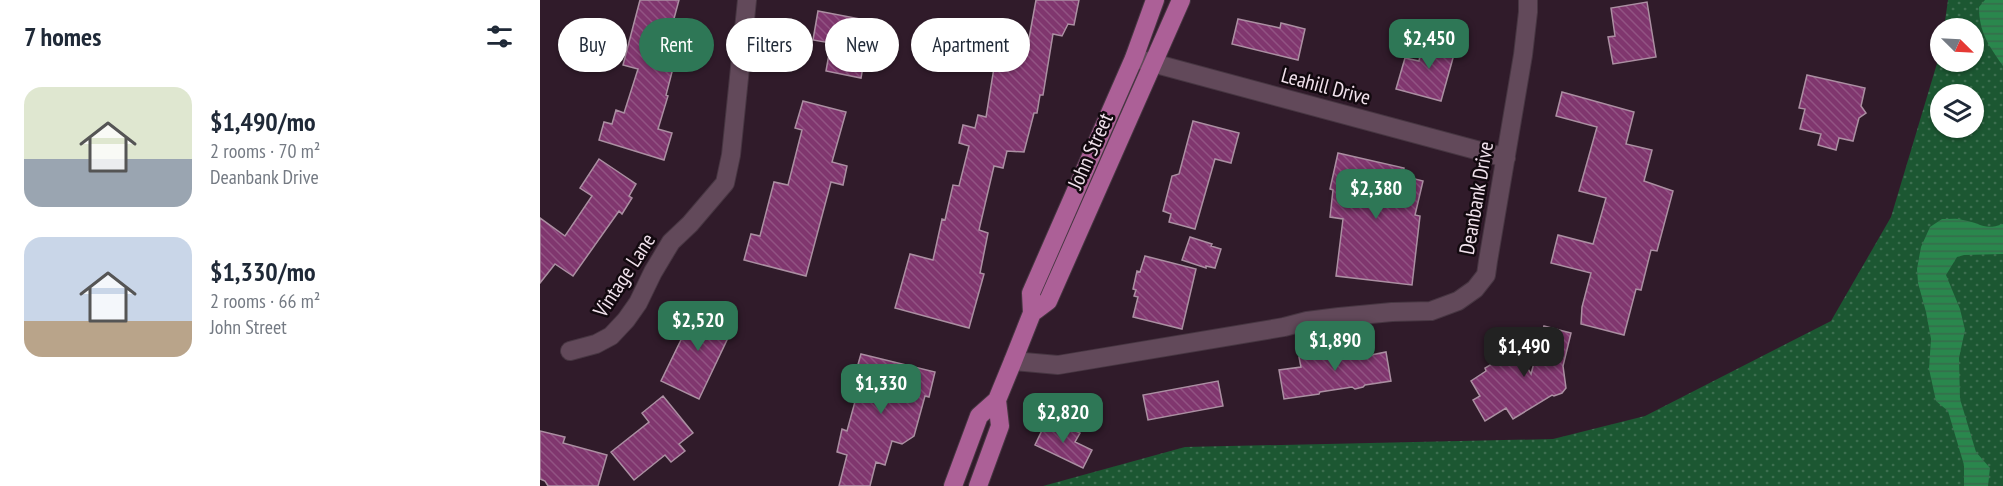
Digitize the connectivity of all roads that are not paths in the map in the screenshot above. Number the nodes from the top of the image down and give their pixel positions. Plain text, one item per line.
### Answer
1 (747, 0) edge
2 (1155, 0) edge
3 (1180, 0) edge
4 (1528, 0) edge
5 (1134, 58) junction
6 (1154, 63) junction
7 (1506, 158) junction
8 (1032, 313) junction
9 (570, 351) dead end
10 (1013, 361) junction
11 (997, 400) junction
12 (953, 486) edge
13 (978, 486) edge

1 - 9 street, Vintage Lane
2 - 5 main road, John Street
3 - 6 main road, John Street
4 - 7 street, Deanbank Drive
5 - 6 street, Leahill Drive
5 - 8 main road, John Street
6 - 7 street, Leahill Drive
6 - 8 main road, John Street
7 - 10 street, Deanbank Drive
8 - 10 main road, John Street
10 - 11 main road, John Street
11 - 12 main road, John Street
11 - 13 main road, John Street

